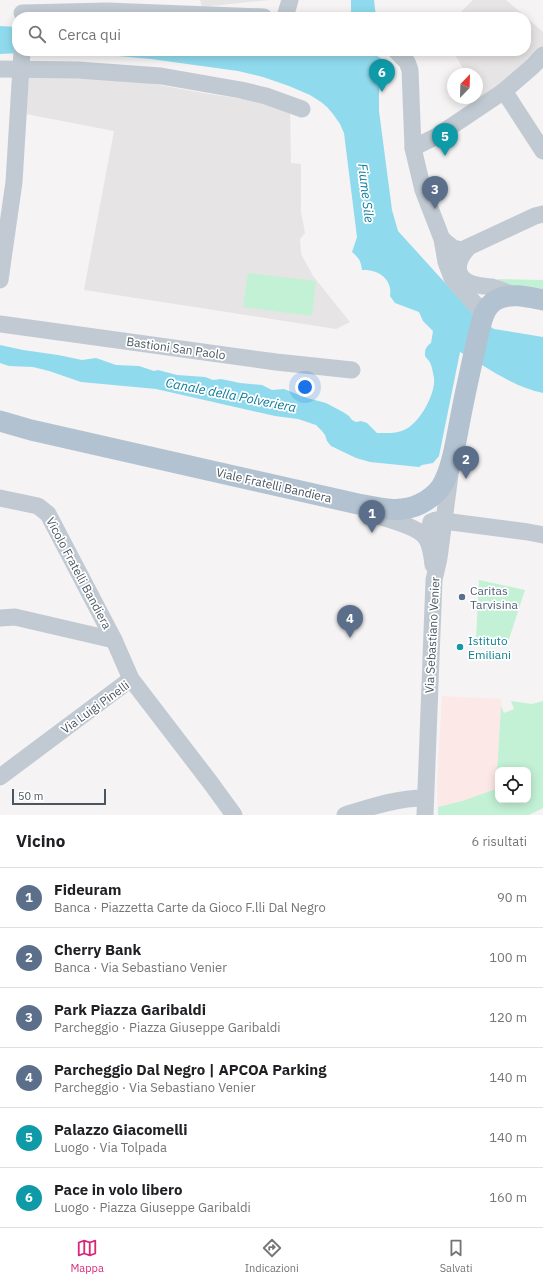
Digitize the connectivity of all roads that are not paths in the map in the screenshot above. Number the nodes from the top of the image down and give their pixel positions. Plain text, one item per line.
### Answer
1 (290, 0) edge
2 (105, 6) edge
3 (22, 10) edge
4 (192, 12) edge
5 (286, 12) edge
6 (543, 55) edge
7 (401, 56) edge
8 (22, 59) edge
9 (0, 69) edge
10 (504, 90) junction
11 (302, 109) dead end
12 (413, 148) junction
13 (543, 151) edge
14 (543, 214) edge
15 (442, 239) junction
16 (467, 249) junction
17 (0, 280) edge
18 (516, 296) junction
19 (543, 300) edge
20 (484, 314) junction
21 (0, 324) edge
22 (352, 370) dead end
23 (0, 421) edge
24 (0, 430) edge
25 (30, 430) junction
26 (452, 456) junction
27 (302, 491) junction
28 (0, 498) edge
29 (430, 529) junction
30 (543, 536) edge
31 (0, 618) edge
32 (114, 640) junction
33 (131, 679) junction
34 (0, 778) edge
35 (425, 798) junction
36 (234, 815) edge
37 (345, 815) edge
38 (425, 815) edge

1 - 5 street
2 - 3 street
2 - 4 street
6 - 10 street
7 - 12 street
8 - 9 street
8 - 11 street
8 - 17 street
10 - 12 street
10 - 13 street
12 - 15 street
14 - 16 street
15 - 16 street
15 - 20 street
16 - 18 street
18 - 19 main road
18 - 20 main road
20 - 26 main road, Viale Fratelli Bandiera
21 - 22 street, Bastioni San Paolo
23 - 25 main road, Viale Fratelli Bandiera
24 - 25 main road
25 - 27 main road, Viale Fratelli Bandiera
26 - 27 main road, Viale Fratelli Bandiera
26 - 29 street, Via Sebastiano Venier
27 - 29 street
28 - 32 street, Vicolo Fratelli Bandiera
29 - 30 street
29 - 35 street, Via Sebastiano Venier
31 - 32 street
32 - 33 street, Vicolo Fratelli Bandiera
33 - 34 street, Via Luigi Pinelli
33 - 36 street, Via Luigi Pinelli
35 - 37 street
35 - 38 street, Via Sebastiano Venier

